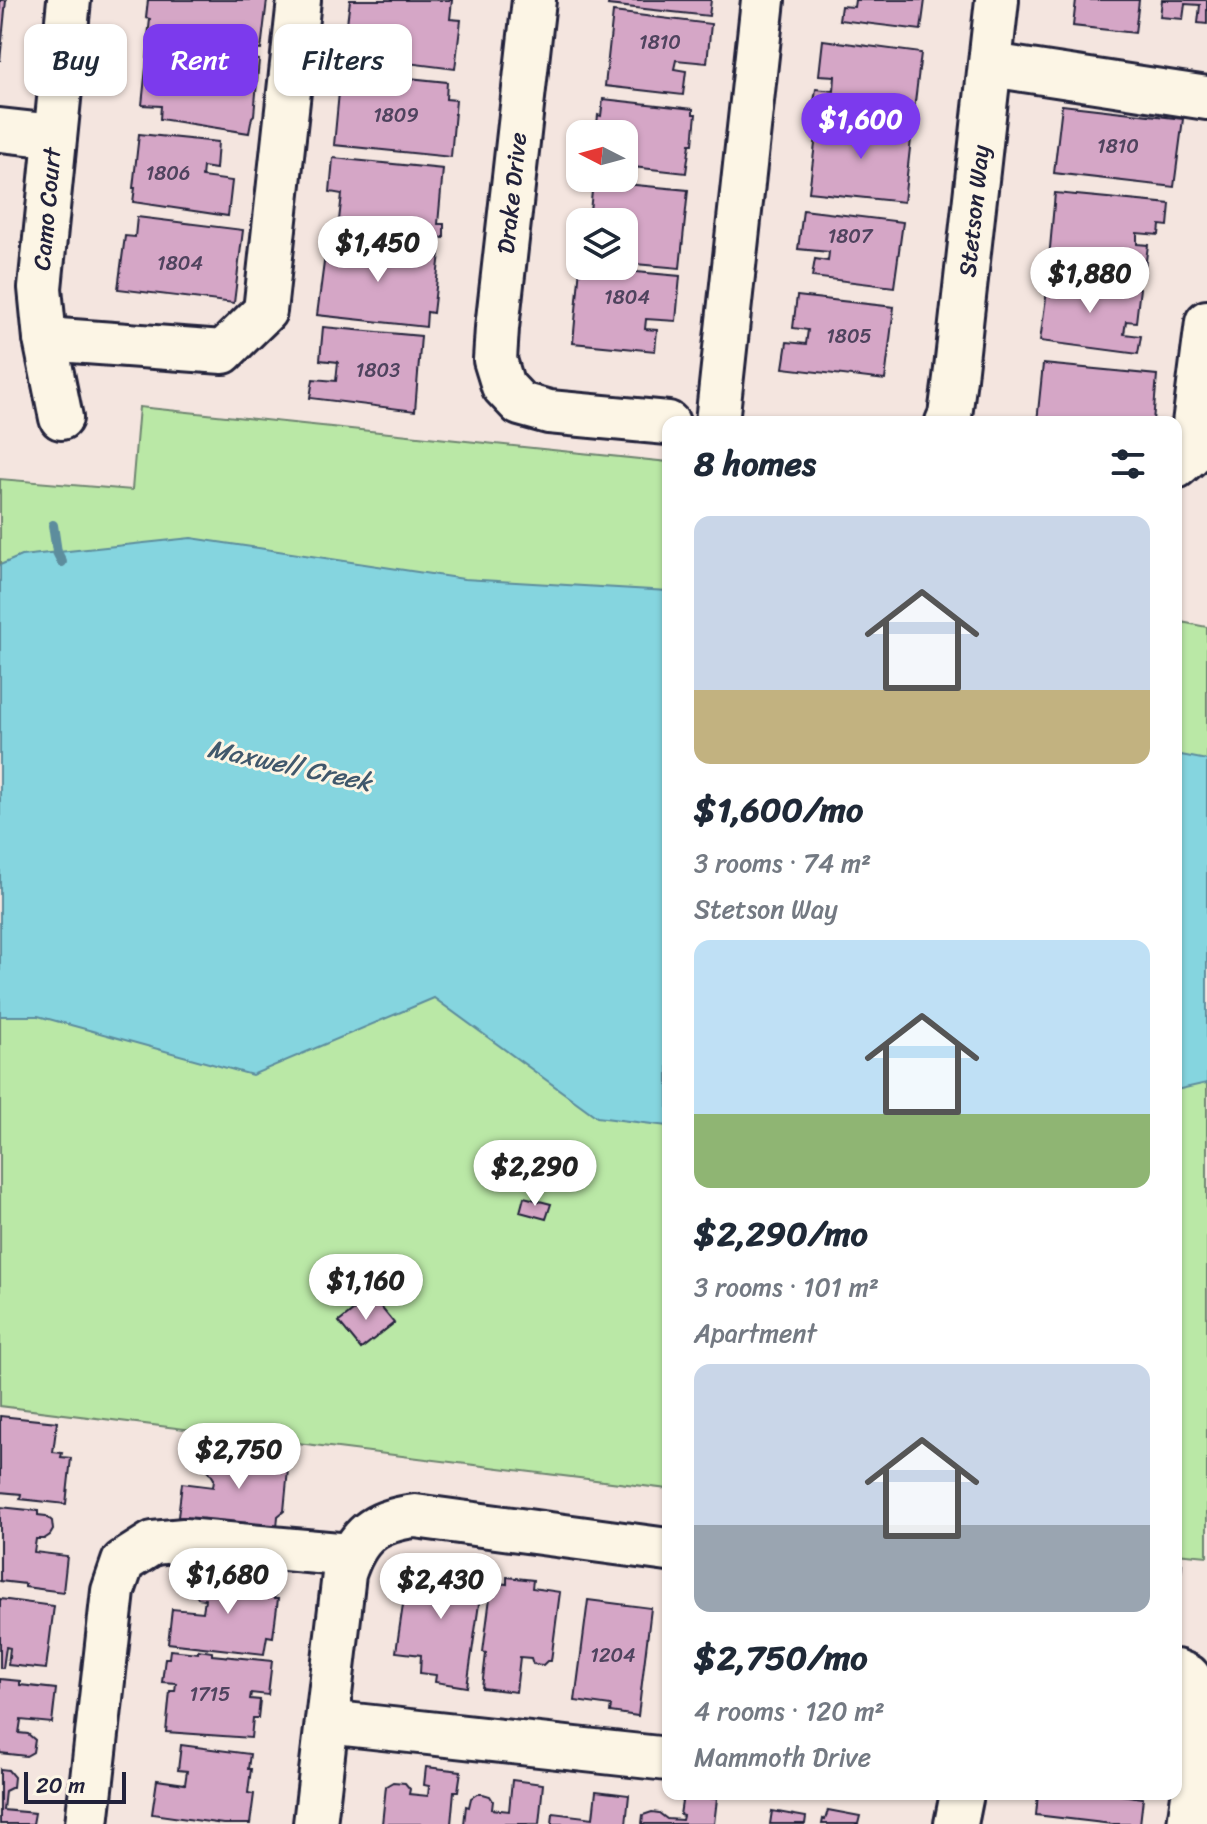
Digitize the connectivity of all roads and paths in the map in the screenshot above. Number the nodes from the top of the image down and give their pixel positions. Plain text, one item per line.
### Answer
1 (69, 0) edge
2 (299, 0) edge
3 (534, 0) edge
4 (763, 0) edge
5 (997, 0) edge
6 (991, 65) junction
7 (1207, 98) edge
8 (0, 130) edge
9 (54, 136) junction
10 (1207, 322) edge
11 (45, 339) junction
12 (718, 416) edge
13 (950, 416) edge
14 (61, 418) dead end
15 (662, 422) edge
16 (1182, 462) edge
17 (364, 1541) junction
18 (662, 1549) edge
19 (1182, 1674) edge
20 (327, 1722) junction
21 (662, 1758) edge
22 (961, 1800) edge
23 (87, 1824) edge
24 (315, 1824) edge
25 (956, 1824) edge
26 (1189, 1824) edge

1 - 9 street, Camo Court
2 - 11 street
3 - 15 street, Drake Drive
4 - 12 street
5 - 6 street, Stetson Way
6 - 7 street
6 - 13 street, Stetson Way
8 - 9 street
9 - 11 street, Camo Court
10 - 16 street
11 - 14 street, Camo Court
17 - 18 street
17 - 20 street
17 - 23 street
19 - 26 street
20 - 21 street
20 - 24 street
22 - 25 street

